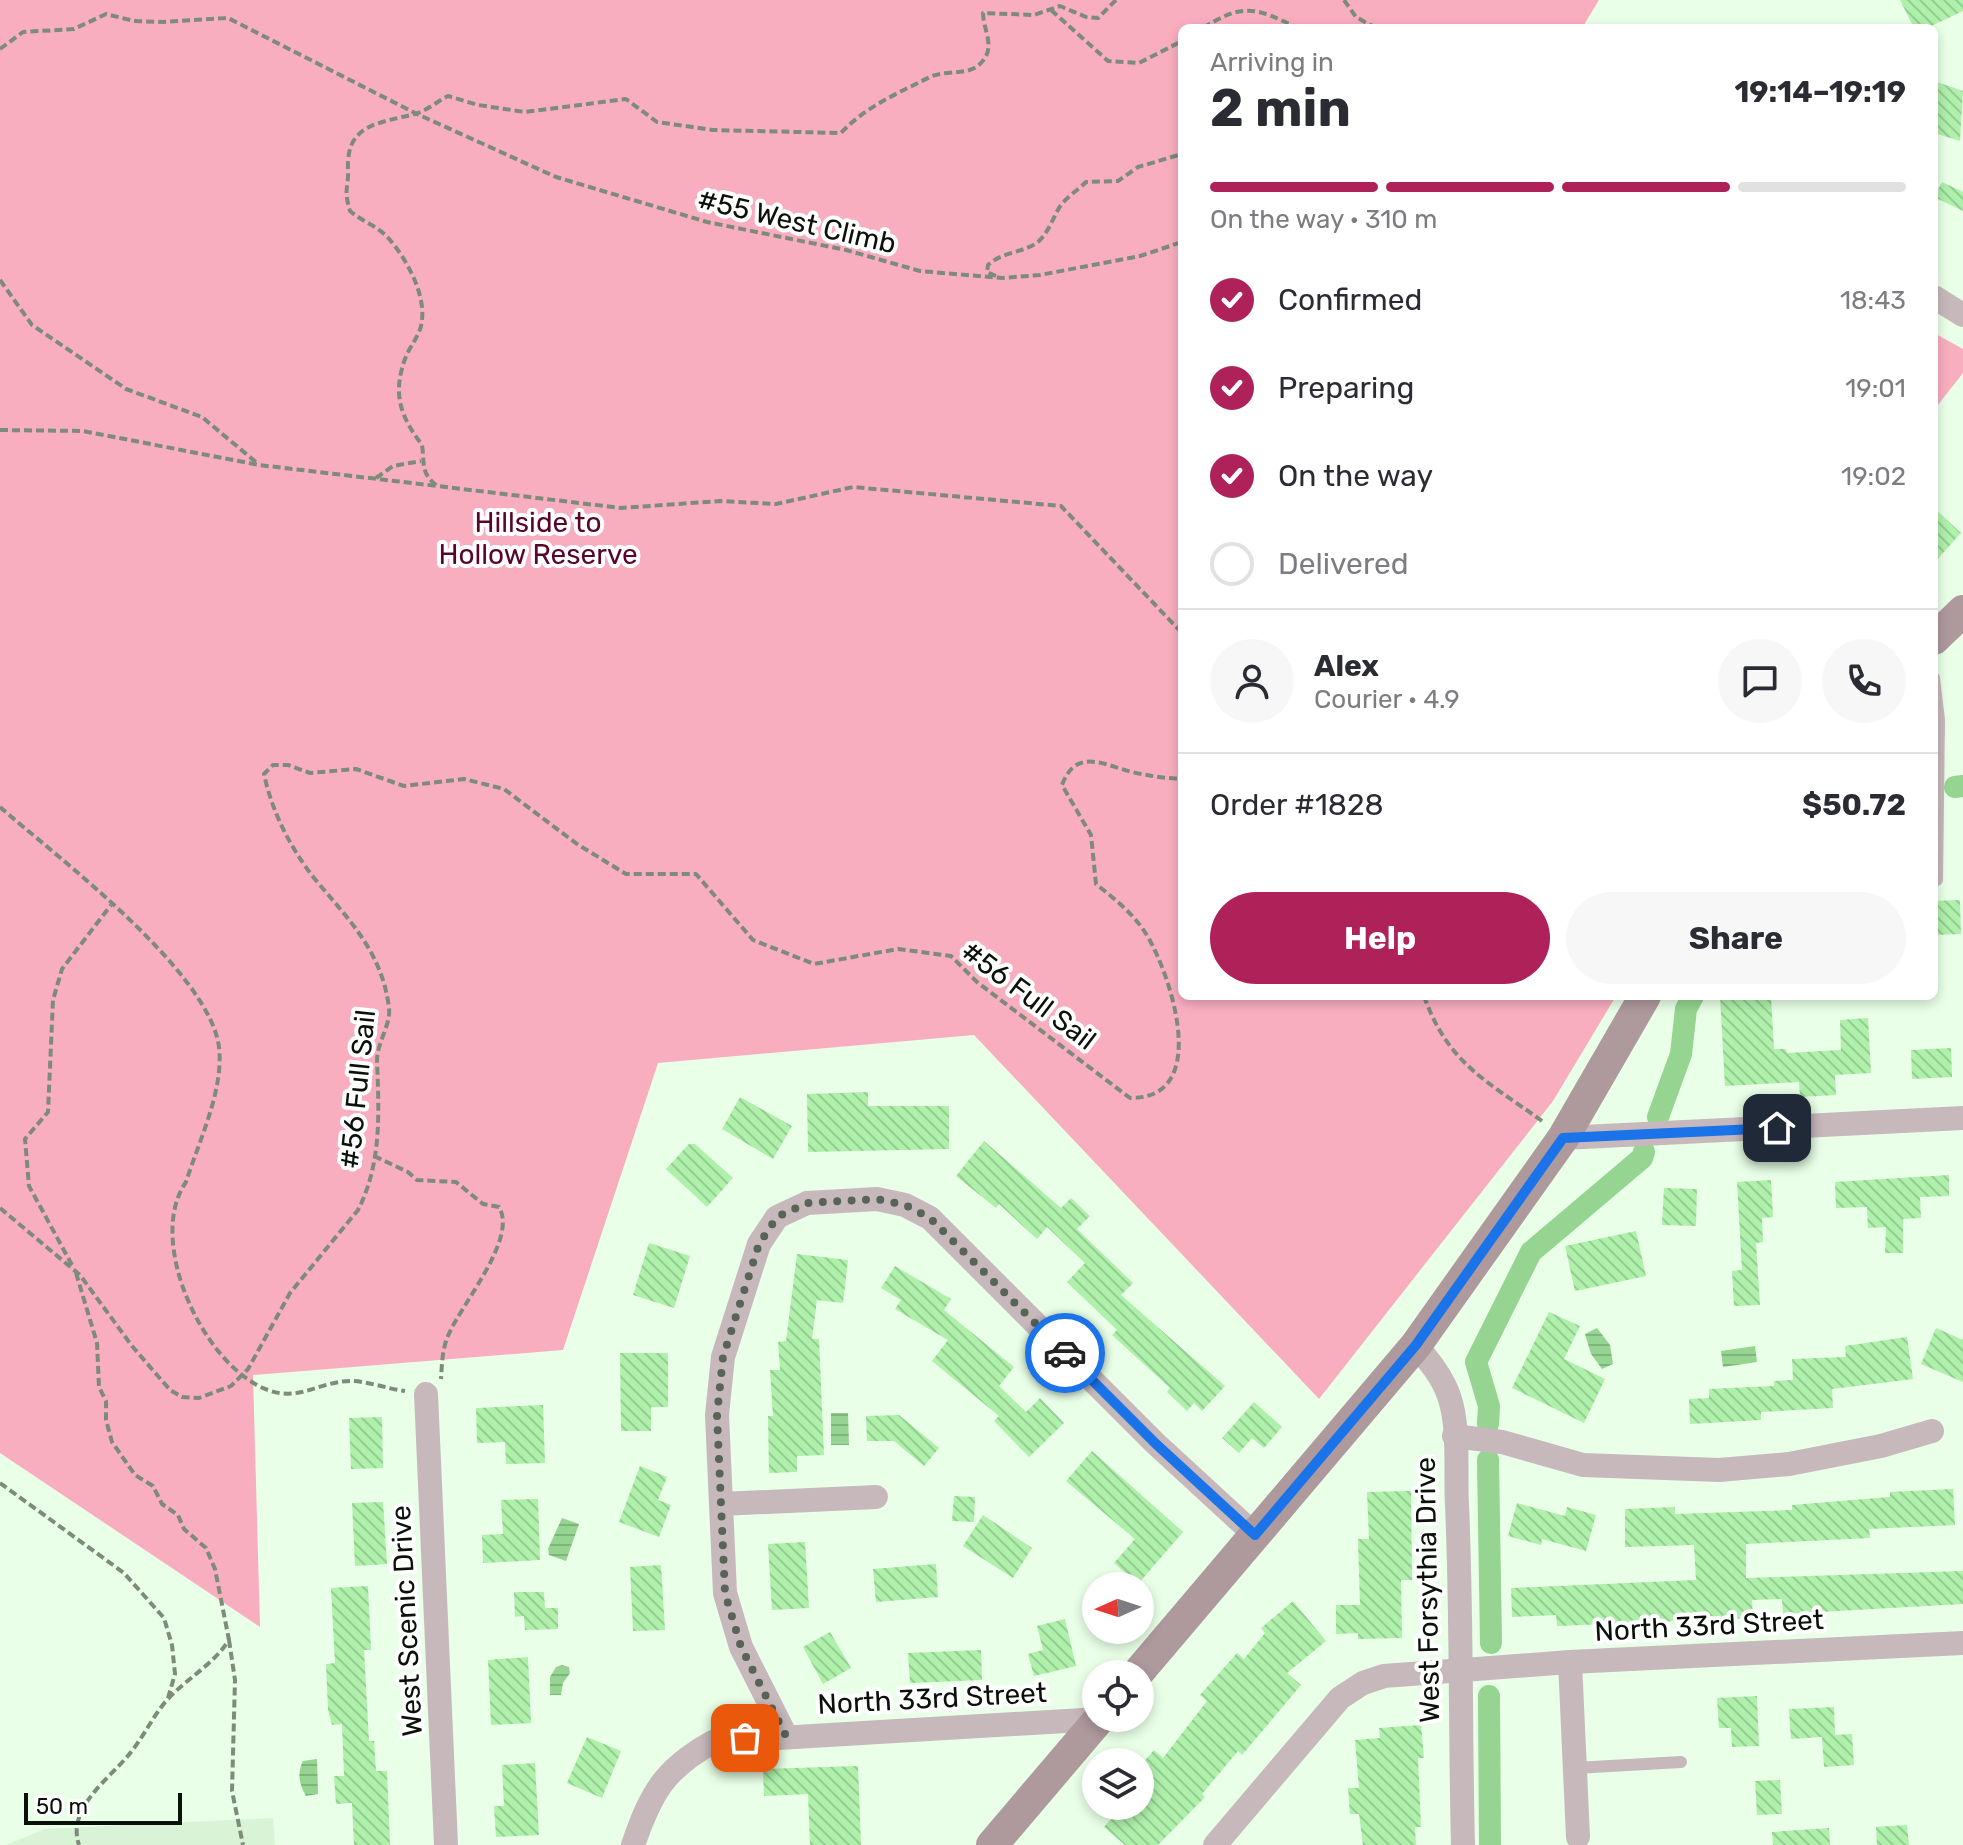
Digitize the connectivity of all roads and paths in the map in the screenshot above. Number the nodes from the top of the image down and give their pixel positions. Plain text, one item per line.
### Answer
1 (1116, 0) edge
2 (1344, 0) edge
3 (1046, 9) junction
4 (1212, 24) edge
5 (1289, 24) edge
6 (1369, 24) edge
7 (1178, 43) edge
8 (0, 49) edge
9 (417, 114) junction
10 (1178, 155) edge
11 (1178, 243) edge
12 (1002, 278) junction
13 (0, 280) edge
14 (1938, 299) edge
15 (1963, 315) edge
16 (0, 430) edge
17 (421, 461) junction
18 (259, 465) junction
19 (374, 478) junction
20 (437, 486) junction
21 (1963, 611) edge
22 (1178, 629) edge
23 (1938, 635) edge
24 (1938, 712) edge
25 (1178, 778) edge
26 (1938, 800) edge
27 (0, 807) edge
28 (111, 905) junction
29 (1425, 1000) edge
30 (1643, 1000) edge
31 (1963, 1118) edge
32 (1564, 1138) junction
33 (374, 1156) junction
34 (0, 1208) edge
35 (74, 1269) junction
36 (1416, 1345) junction
37 (243, 1374) junction
38 (422, 1398) junction
39 (1932, 1431) dead end
40 (1454, 1436) junction
41 (0, 1483) edge
42 (876, 1497) dead end
43 (721, 1504) junction
44 (1255, 1535) junction
45 (229, 1640) junction
46 (1963, 1643) edge
47 (1149, 1660) edge
48 (1570, 1662) junction
49 (1458, 1671) junction
50 (167, 1700) junction
51 (1082, 1719) edge
52 (1087, 1732) edge
53 (786, 1736) junction
54 (1681, 1762) dead end
55 (1575, 1768) junction
56 (1578, 1837) dead end
57 (79, 1845) edge
58 (243, 1845) edge
59 (446, 1845) edge
60 (633, 1845) edge
61 (992, 1845) edge
62 (1215, 1845) edge
63 (1463, 1845) edge

1 - 3 path
2 - 6 path
3 - 7 path
3 - 9 path
4 - 5 path
8 - 9 path, #55 West Climb
9 - 12 path, #55 West Climb
9 - 17 path
10 - 12 path
11 - 12 path, #55 West Climb
13 - 18 path
14 - 15 street
16 - 18 path
17 - 19 path
17 - 20 path
18 - 19 path
19 - 20 path
20 - 22 path
21 - 23 street
24 - 26 lane
25 - 33 path, #56 Full Sail
27 - 28 path
28 - 35 path
28 - 37 path
29 - 32 path
30 - 32 street
31 - 32 street
32 - 36 street
33 - 37 path, #56 Full Sail
33 - 38 path
34 - 35 path, #56 Full Sail
35 - 37 path, #56 Full Sail
35 - 45 path
36 - 40 street, West Forsythia Drive
36 - 44 street
37 - 38 path
38 - 59 street, West Scenic Drive
39 - 40 street
40 - 49 street, West Forsythia Drive
41 - 50 path
42 - 43 street
43 - 44 street
43 - 53 street
44 - 47 street
45 - 50 path
45 - 58 path
46 - 48 street, North 33rd Street
48 - 49 street, North 33rd Street
48 - 55 street
49 - 62 street, North 33rd Street
49 - 63 street, West Forsythia Drive
50 - 57 path
51 - 53 street, North 33rd Street
52 - 61 street
53 - 60 street, North 33rd Street
54 - 55 lane
55 - 56 street

